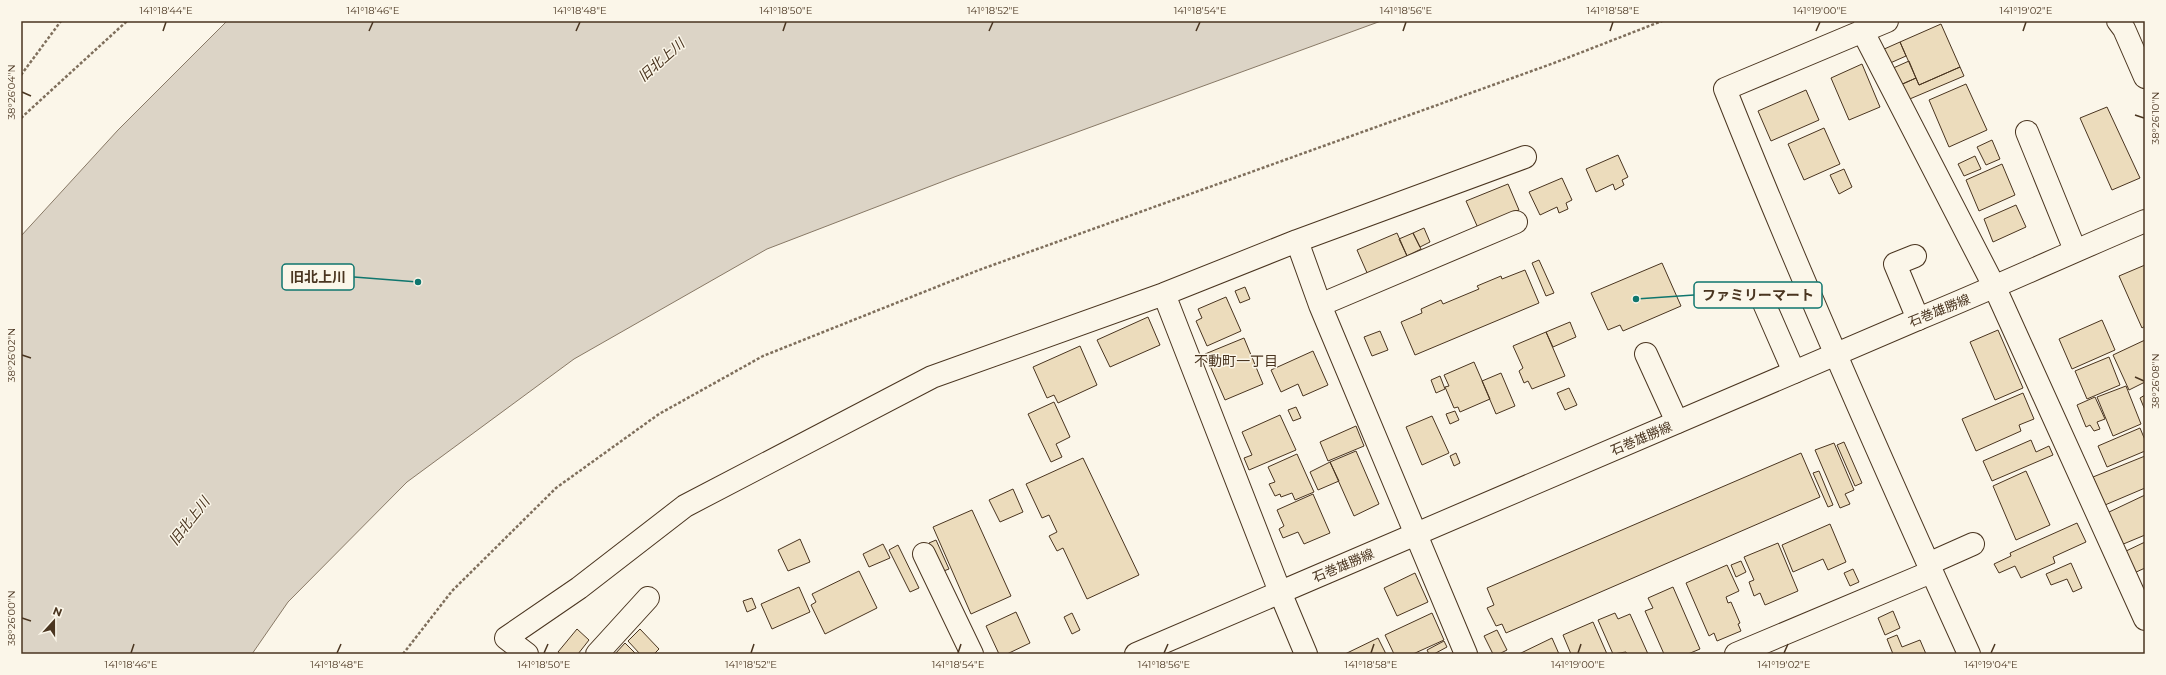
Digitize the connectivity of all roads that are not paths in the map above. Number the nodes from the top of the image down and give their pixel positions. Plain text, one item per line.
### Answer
1 (1887, 21) edge
2 (2118, 21) edge
3 (1862, 30) junction
4 (2145, 77) edge
5 (2027, 132) dead end
6 (1525, 157) dead end
7 (2145, 221) edge
8 (1516, 222) dead end
9 (1296, 241) junction
10 (2075, 250) junction
11 (1915, 256) dead end
12 (1995, 288) junction
13 (1164, 294) junction
14 (1763, 301) dead end
15 (1320, 305) junction
16 (1918, 318) junction
17 (1646, 354) dead end
18 (1835, 354) junction
19 (1794, 372) junction
20 (1677, 422) junction
21 (1415, 535) junction
22 (1973, 544) dead end
23 (924, 554) dead end
24 (1929, 568) junction
25 (1280, 592) junction
26 (648, 598) dead end
27 (2145, 619) edge
28 (527, 654) edge
29 (597, 654) edge
30 (972, 654) edge
31 (1136, 654) edge
32 (1306, 654) edge
33 (1466, 654) edge
34 (1736, 654) edge
35 (1969, 654) edge

1 - 3 street
2 - 4 street
3 - 12 street
3 - 18 street
5 - 10 street
6 - 9 street
7 - 10 street, 石巻雄勝線
8 - 15 street
9 - 13 street
9 - 15 street
10 - 12 street, 石巻雄勝線
11 - 16 street
12 - 16 street, 石巻雄勝線
12 - 27 street
13 - 25 street
13 - 28 street
14 - 19 street
15 - 21 street
16 - 18 street, 石巻雄勝線
17 - 20 street
18 - 19 street, 石巻雄勝線
18 - 24 street
19 - 20 street, 石巻雄勝線
20 - 21 street, 石巻雄勝線
21 - 25 street, 石巻雄勝線
21 - 33 street
22 - 24 street
23 - 30 street
24 - 34 street
24 - 35 street
25 - 31 street, 石巻雄勝線
25 - 32 street
26 - 29 street

